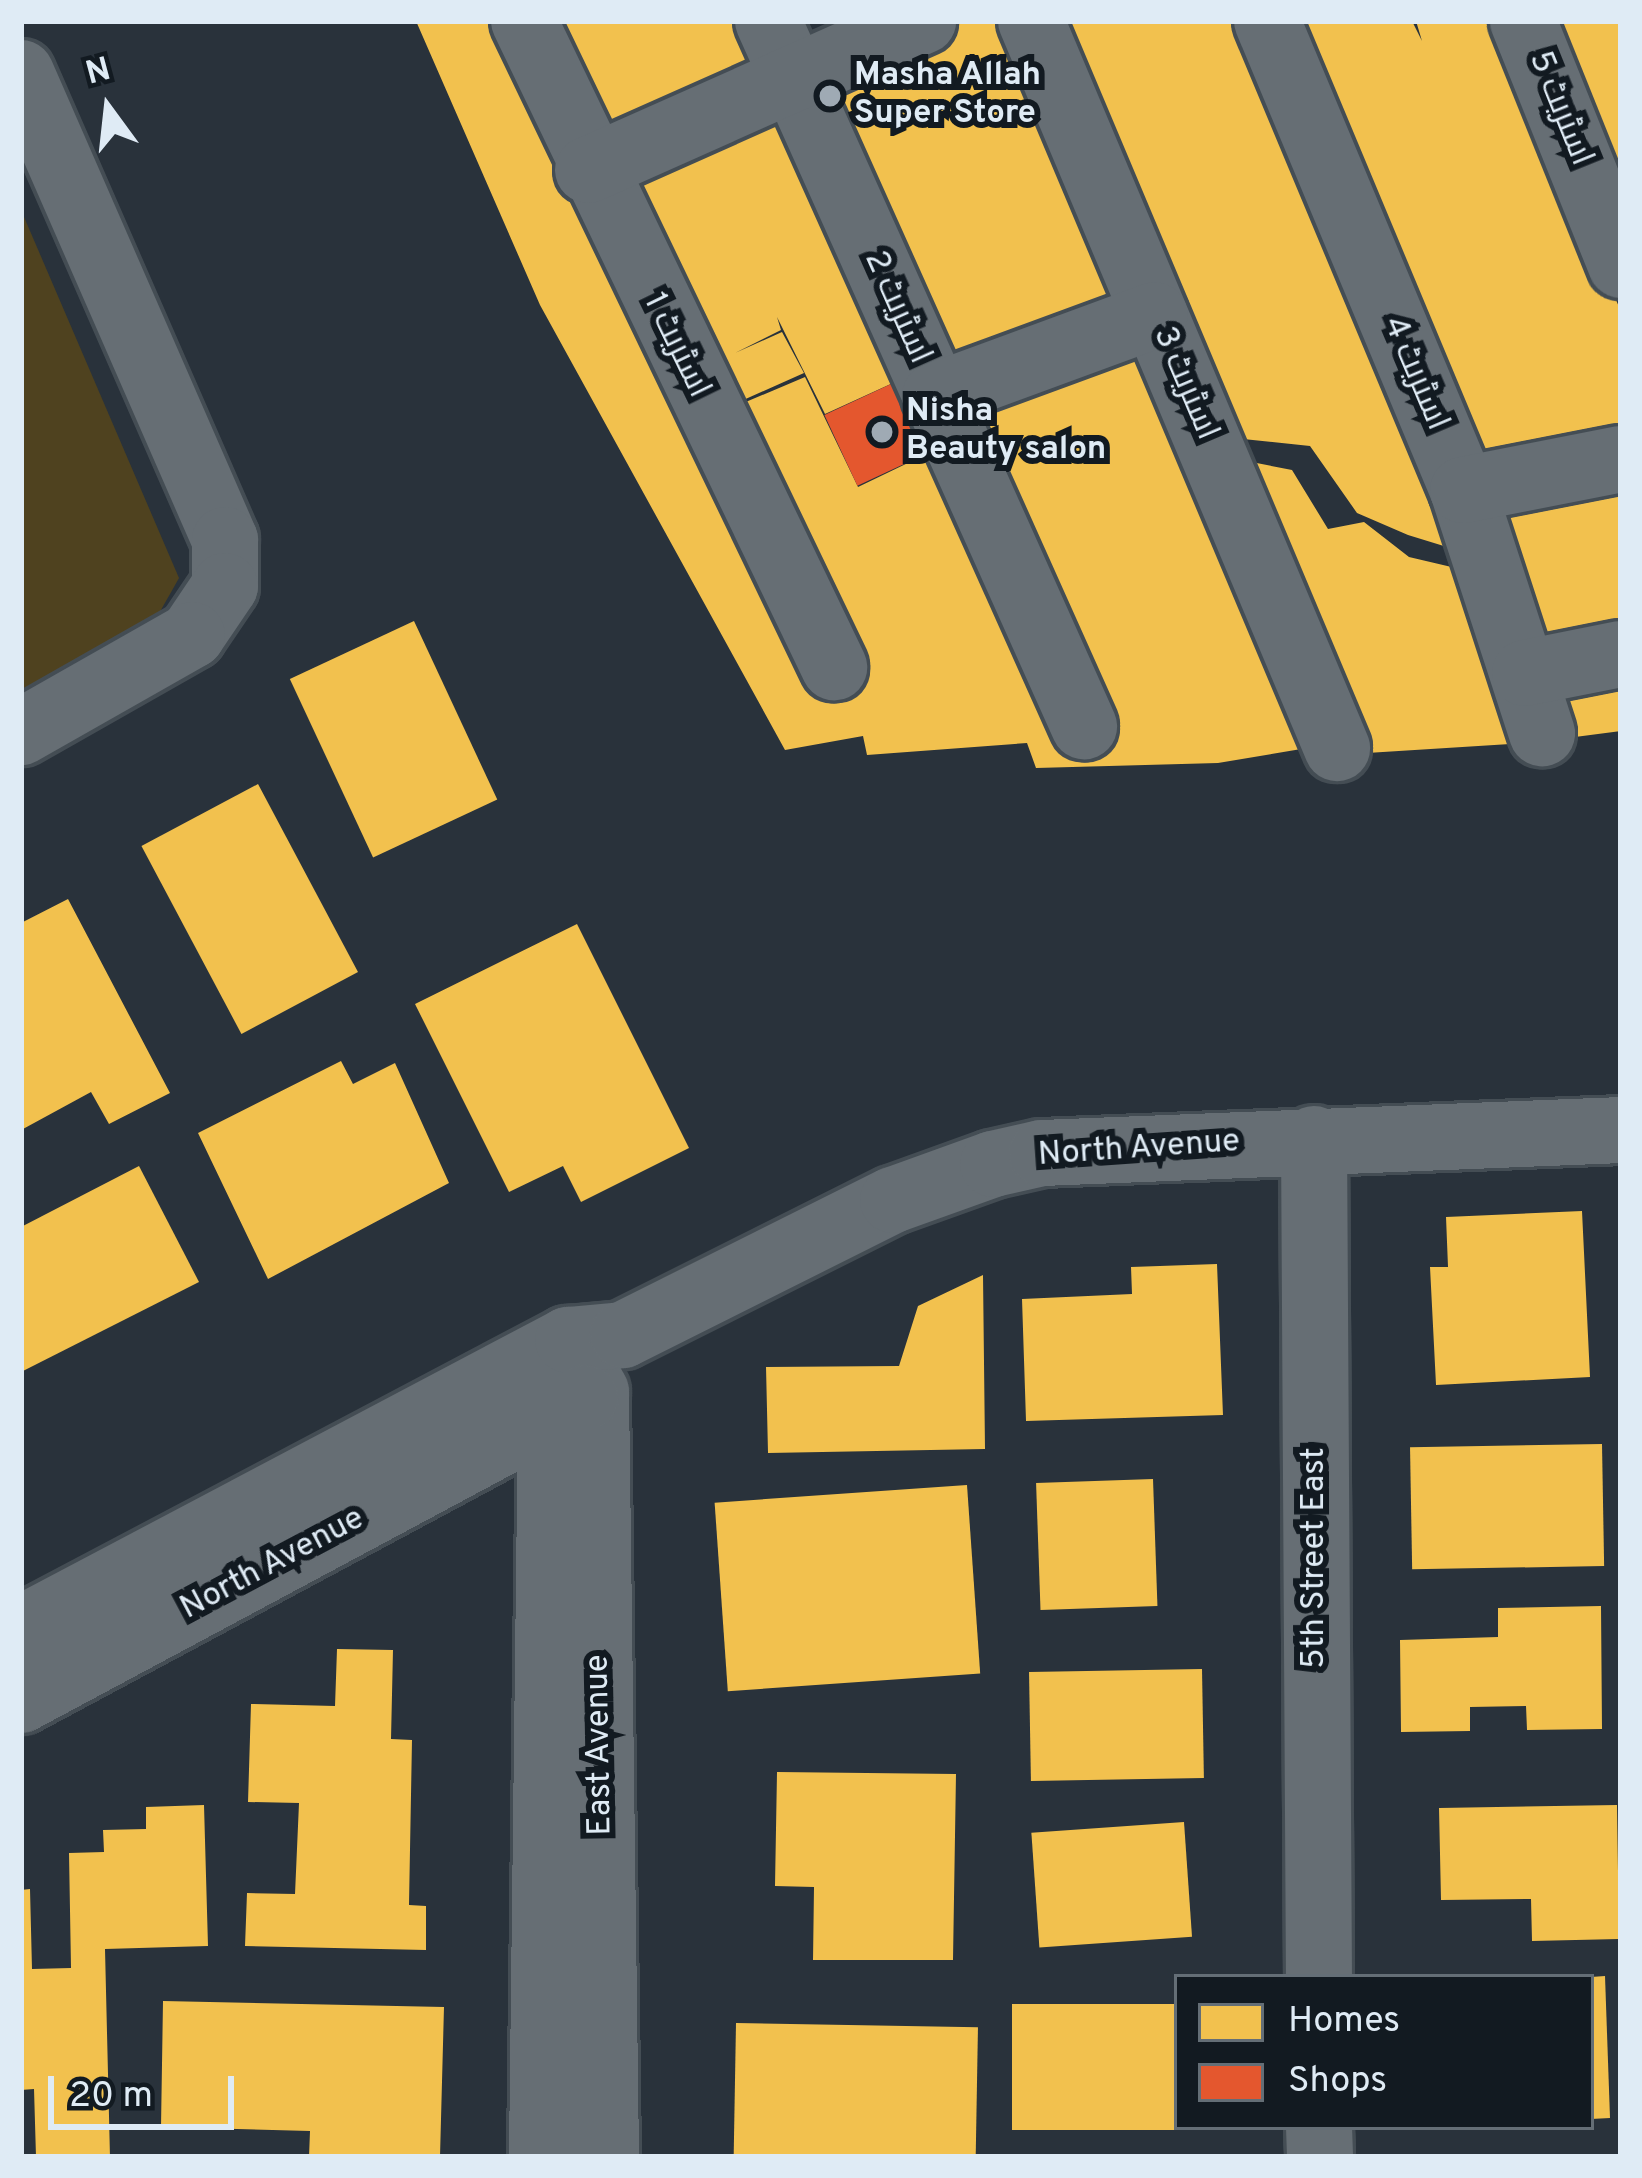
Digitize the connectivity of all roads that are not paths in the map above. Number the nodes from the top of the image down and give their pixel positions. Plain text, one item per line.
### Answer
1 (524, 21) edge
2 (768, 21) edge
3 (923, 21) edge
4 (1031, 21) edge
5 (1268, 21) edge
6 (1523, 21) edge
7 (21, 73) edge
8 (795, 82) junction
9 (588, 170) junction
10 (1621, 265) edge
11 (1155, 315) junction
12 (935, 396) junction
13 (1621, 459) edge
14 (1462, 490) junction
15 (1621, 654) edge
16 (834, 667) dead end
17 (1084, 726) dead end
18 (21, 731) edge
19 (1336, 748) dead end
20 (1621, 1130) edge
21 (1314, 1139) junction
22 (572, 1370) junction
23 (21, 1629) edge
24 (21, 1700) edge
25 (1318, 1974) edge
26 (542, 2157) edge
27 (606, 2157) edge

1 - 9 street, اسٹریٹ 1
2 - 8 street, اسٹریٹ 2
3 - 8 street
4 - 11 street, اسٹریٹ 3
5 - 14 street, اسٹریٹ 4
6 - 10 street, اسٹریٹ 5
7 - 18 street
8 - 9 street
8 - 12 street, اسٹریٹ 2
9 - 16 street, اسٹریٹ 1
11 - 12 street
11 - 19 street, اسٹریٹ 3
12 - 17 street, اسٹریٹ 2
13 - 14 street
14 - 15 street, اسٹریٹ 4
20 - 21 street, North Avenue
21 - 22 street, North Avenue
21 - 25 street, 5th Street East
22 - 23 street, North Avenue
22 - 24 street, North Avenue
22 - 26 street, East Avenue
22 - 27 street, East Avenue

